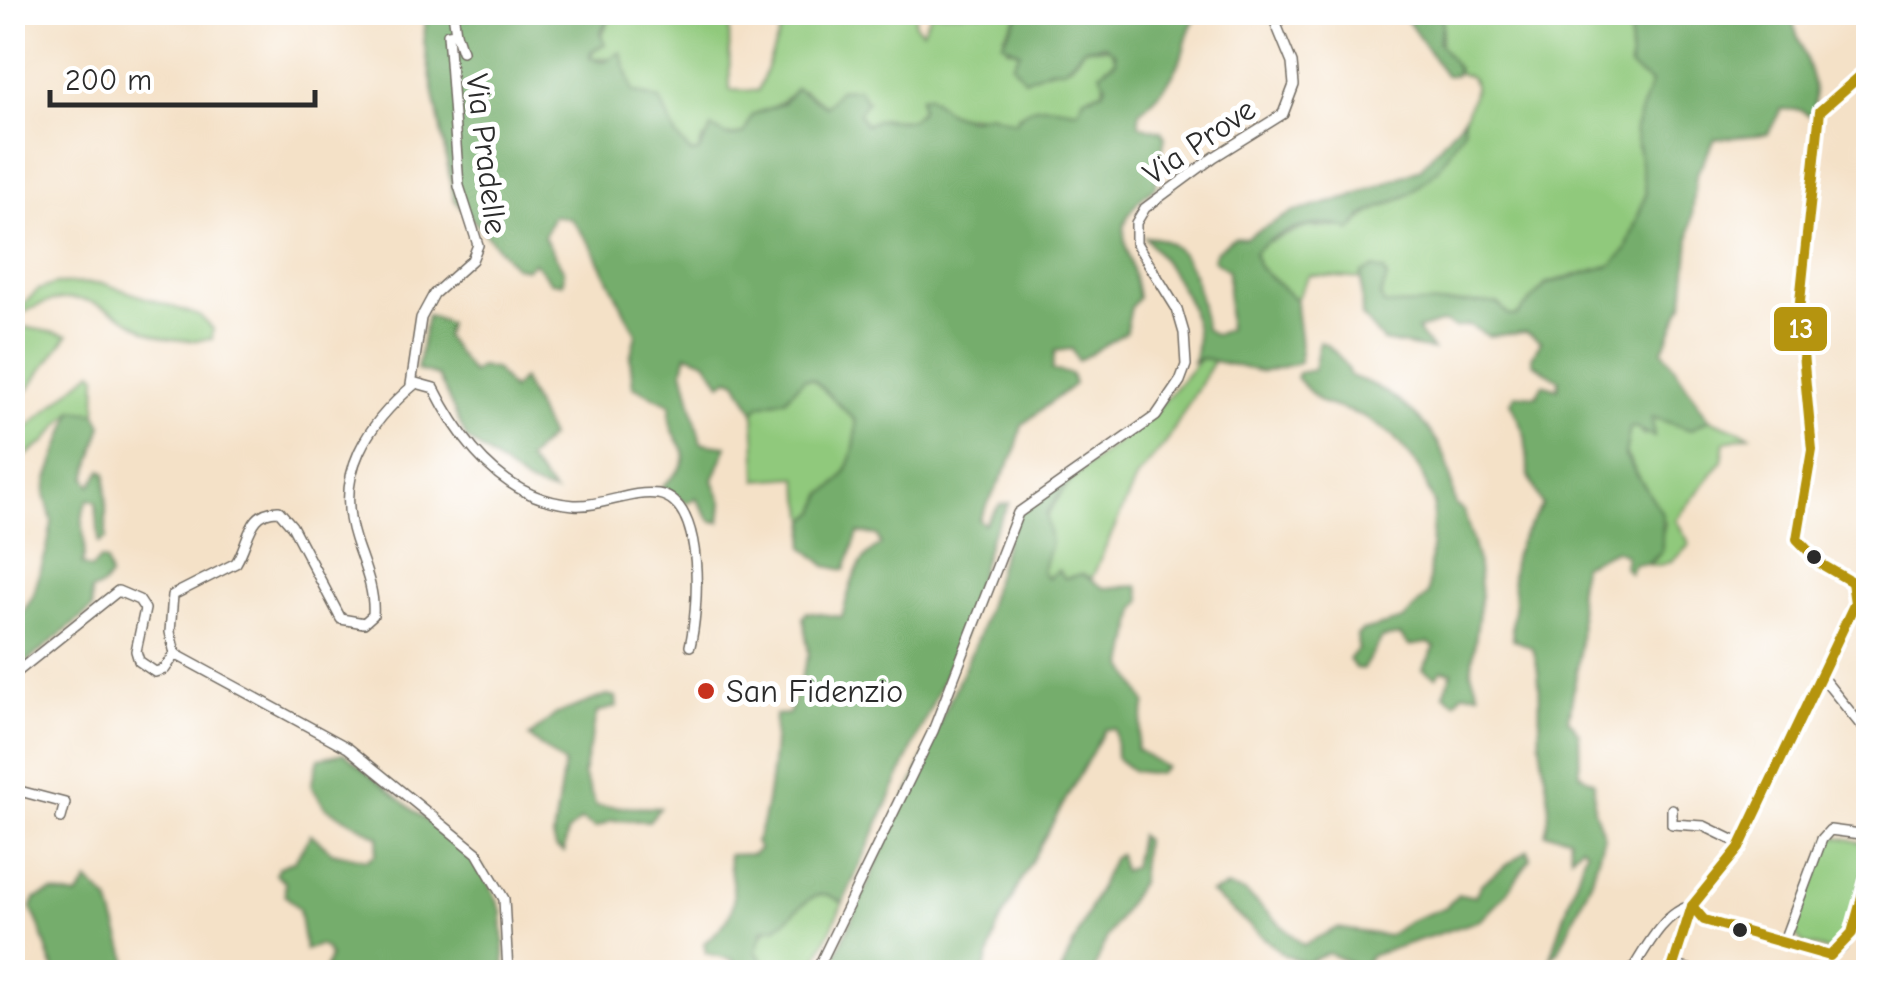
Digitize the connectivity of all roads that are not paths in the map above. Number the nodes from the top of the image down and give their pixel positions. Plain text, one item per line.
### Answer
1 (453, 12) edge
2 (1271, 12) edge
3 (456, 33) junction
4 (462, 50) dead end
5 (1868, 69) edge
6 (410, 388) junction
7 (1859, 581) edge
8 (690, 646) dead end
9 (175, 654) junction
10 (12, 676) edge
11 (1822, 676) junction
12 (1868, 734) edge
13 (12, 789) edge
14 (1672, 809) dead end
15 (61, 818) dead end
16 (1868, 835) edge
17 (1741, 844) junction
18 (1868, 876) edge
19 (1692, 906) junction
20 (1783, 943) junction
21 (1672, 969) edge
22 (508, 972) edge
23 (816, 972) edge
24 (1631, 972) edge
25 (1699, 972) edge

1 - 3 street, Via Pradelle
2 - 23 street, Via Prove
3 - 4 street, Via Pradelle
3 - 6 street, Via Pradelle
5 - 7 street
6 - 8 street
6 - 9 street
7 - 11 street
9 - 10 street
9 - 22 street
11 - 12 street
11 - 17 street
13 - 15 street
14 - 17 street
16 - 20 street
17 - 19 street
18 - 20 street
19 - 20 street
19 - 21 street
19 - 24 street
21 - 25 street

